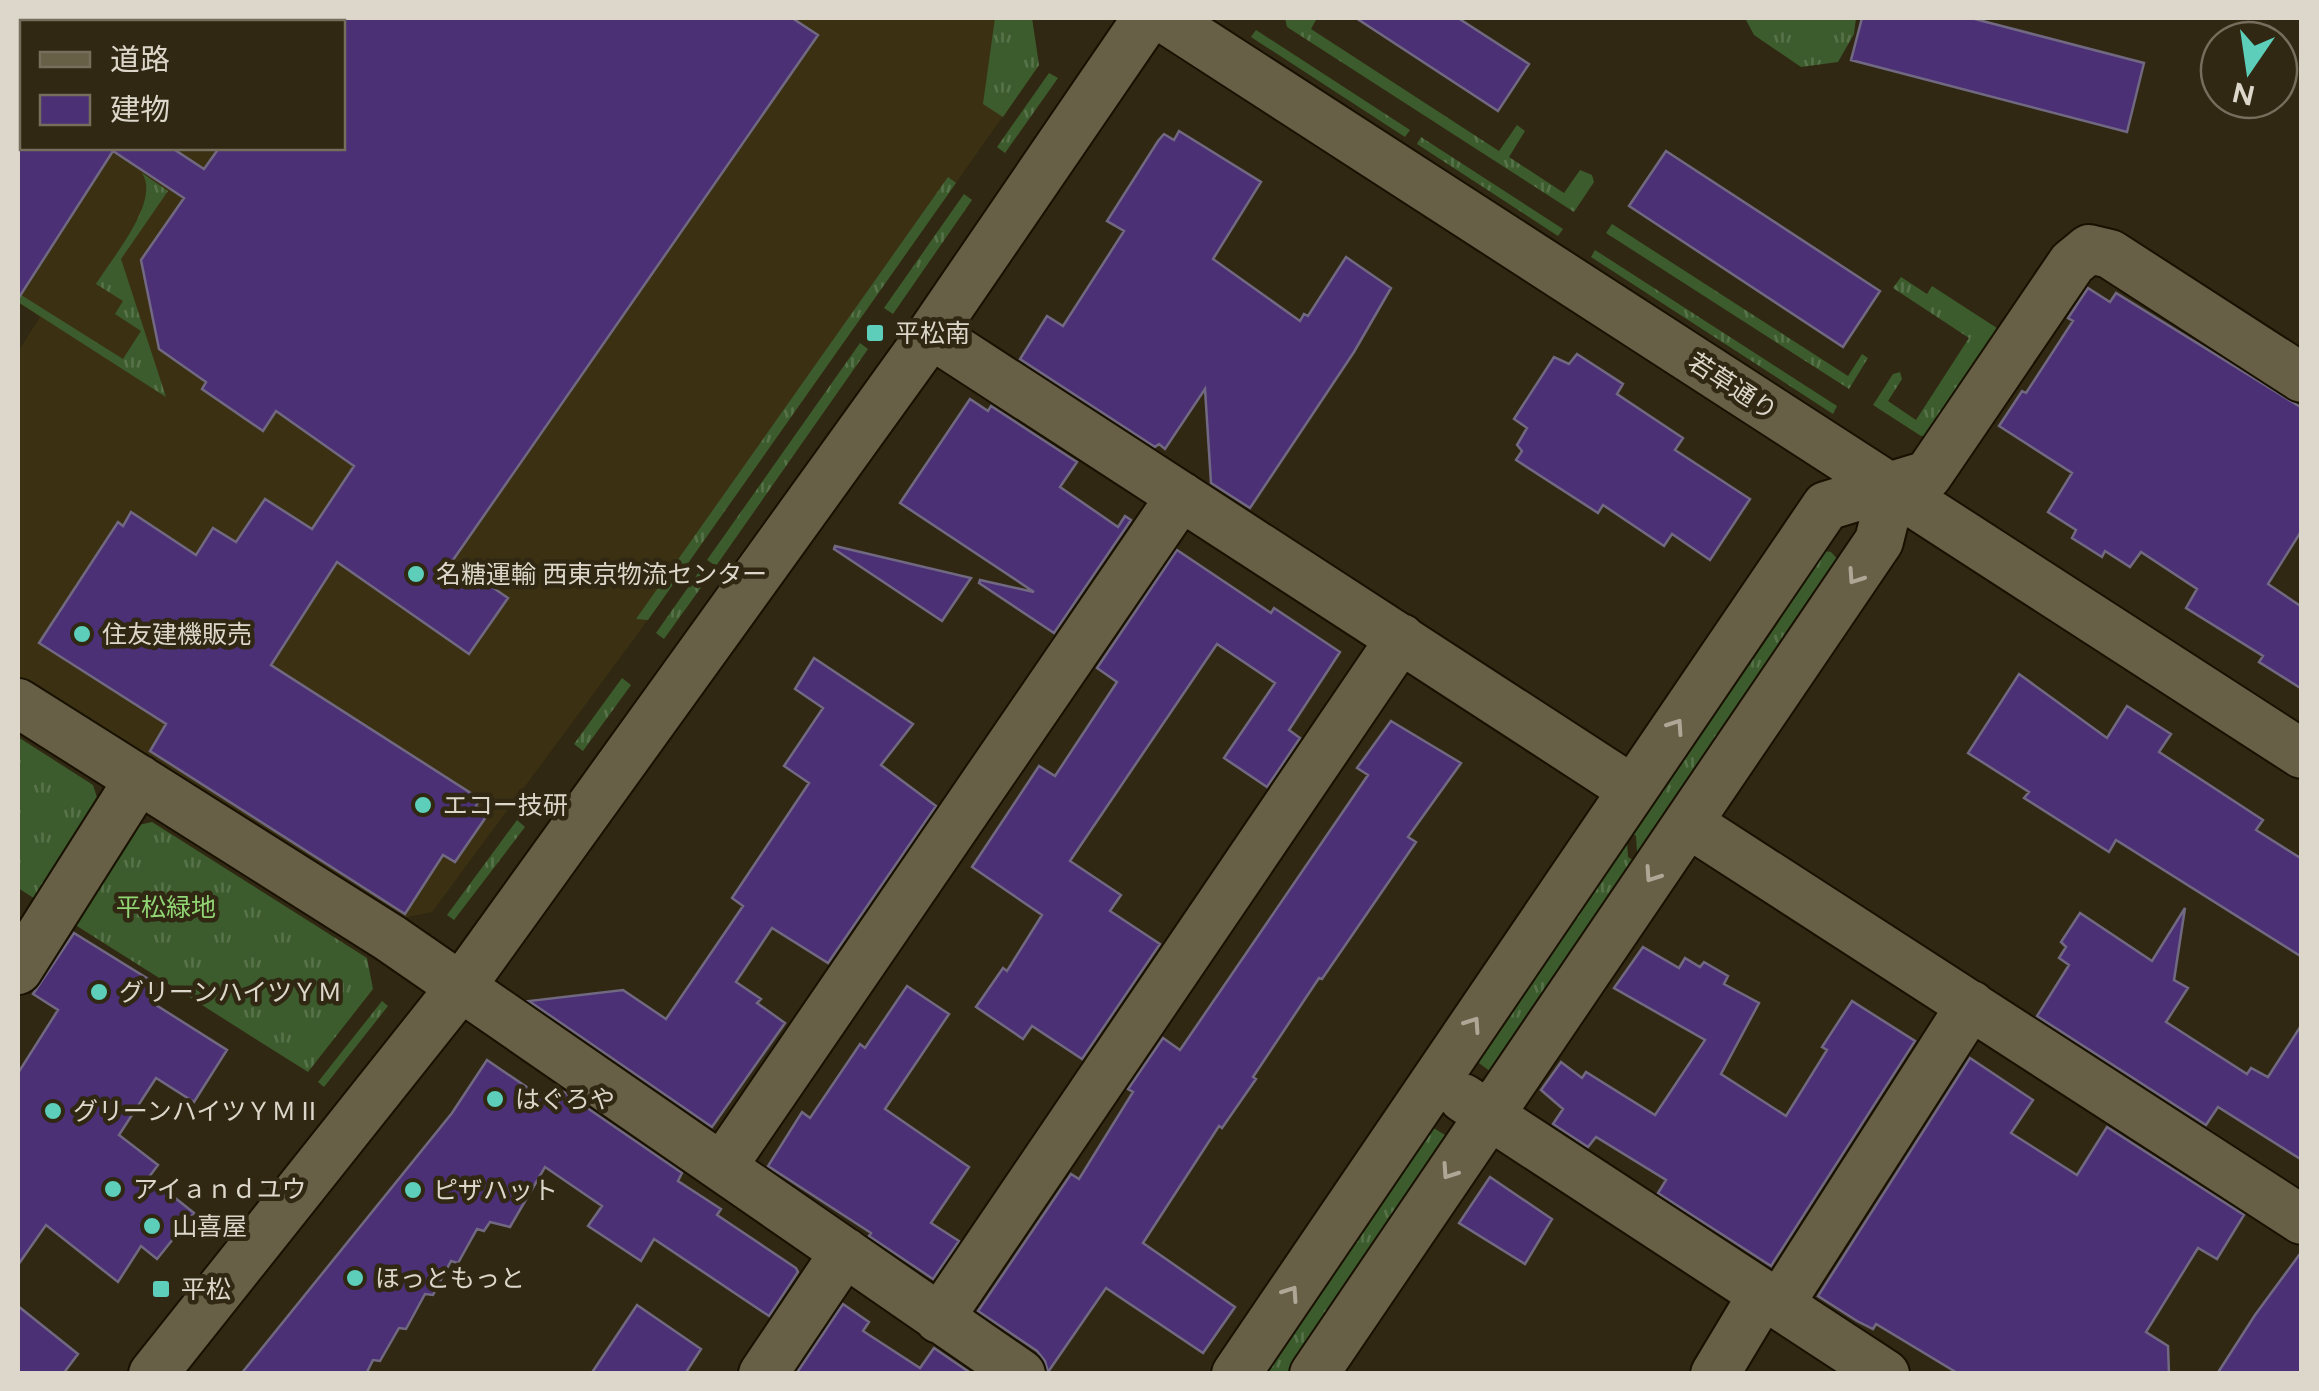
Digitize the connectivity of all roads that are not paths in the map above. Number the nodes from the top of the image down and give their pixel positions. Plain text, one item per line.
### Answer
1 (1147, 18) edge
2 (1164, 18) edge
3 (931, 334) junction
4 (2302, 378) edge
5 (1892, 488) junction
6 (1181, 496) junction
7 (1402, 638) junction
8 (18, 703) edge
9 (2302, 754) edge
10 (139, 779) junction
11 (1633, 790) junction
12 (1688, 824) junction
13 (18, 970) edge
14 (460, 988) junction
15 (1971, 1005) junction
16 (1435, 1080) junction
17 (1488, 1115) junction
18 (722, 1167) junction
19 (2302, 1220) edge
20 (845, 1252) junction
21 (1771, 1299) junction
22 (939, 1319) junction
23 (153, 1374) edge
24 (763, 1374) edge
25 (1022, 1374) edge
26 (1236, 1374) edge
27 (1314, 1374) edge
28 (1714, 1374) edge
29 (1884, 1374) edge

1 - 3 street
2 - 5 street, 若草通り
3 - 6 street
3 - 14 street
4 - 5 street
5 - 9 street, 若草通り
11 -> 5 street
5 -> 12 street
6 - 7 street
6 - 18 street
7 - 11 street
7 - 22 street
8 - 10 street
10 - 13 street
10 - 14 street
16 -> 11 street
12 - 15 street
12 -> 17 street
14 - 18 street
14 - 23 street
15 - 19 street
15 - 21 street
16 - 17 street
26 -> 16 street
17 - 21 street
17 -> 27 street
18 - 20 street
20 - 22 street
20 - 24 street
21 - 28 street
21 - 29 street
22 - 25 street

